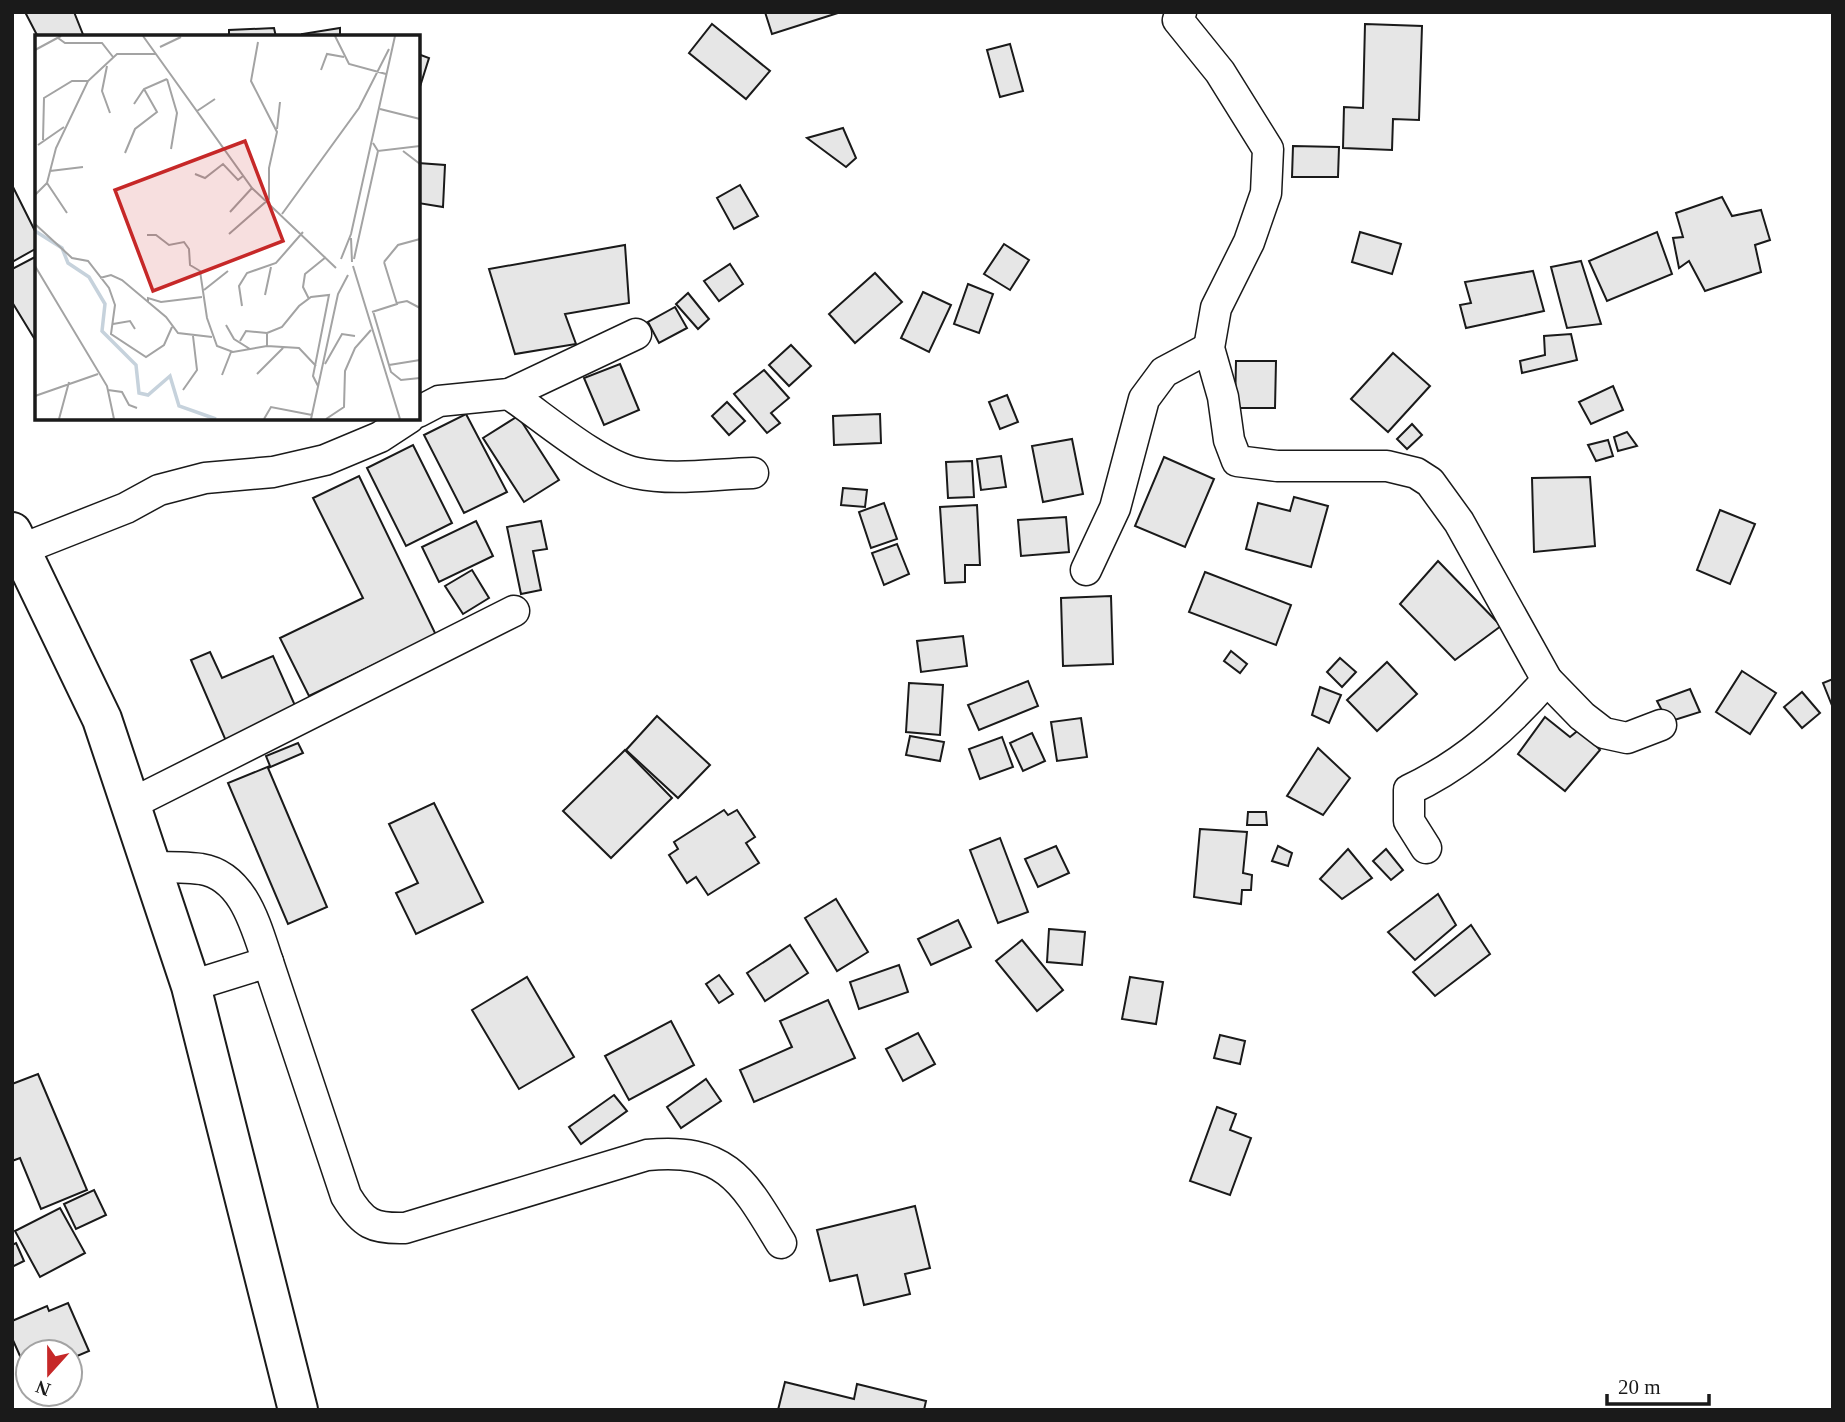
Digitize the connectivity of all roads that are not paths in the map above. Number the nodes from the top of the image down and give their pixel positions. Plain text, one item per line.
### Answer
1 (1181, 12) edge
2 (636, 334) dead end
3 (1209, 348) junction
4 (509, 394) junction
5 (420, 411) edge
6 (405, 420) edge
7 (753, 473) dead end
8 (15, 543) edge
9 (1086, 570) dead end
10 (514, 611) dead end
11 (1548, 680) junction
12 (1661, 725) dead end
13 (131, 804) junction
14 (1426, 848) dead end
15 (151, 867) junction
16 (268, 962) junction
17 (191, 986) junction
18 (781, 1243) dead end
19 (298, 1410) edge

1 - 3 street
2 - 4 street
3 - 9 street
3 - 11 street
4 - 5 street
4 - 7 street
6 - 8 street
8 - 13 main road
10 - 13 street
11 - 12 street
11 - 14 street
13 - 15 main road
15 - 16 street
15 - 17 main road
16 - 17 street
16 - 18 street
17 - 19 main road

